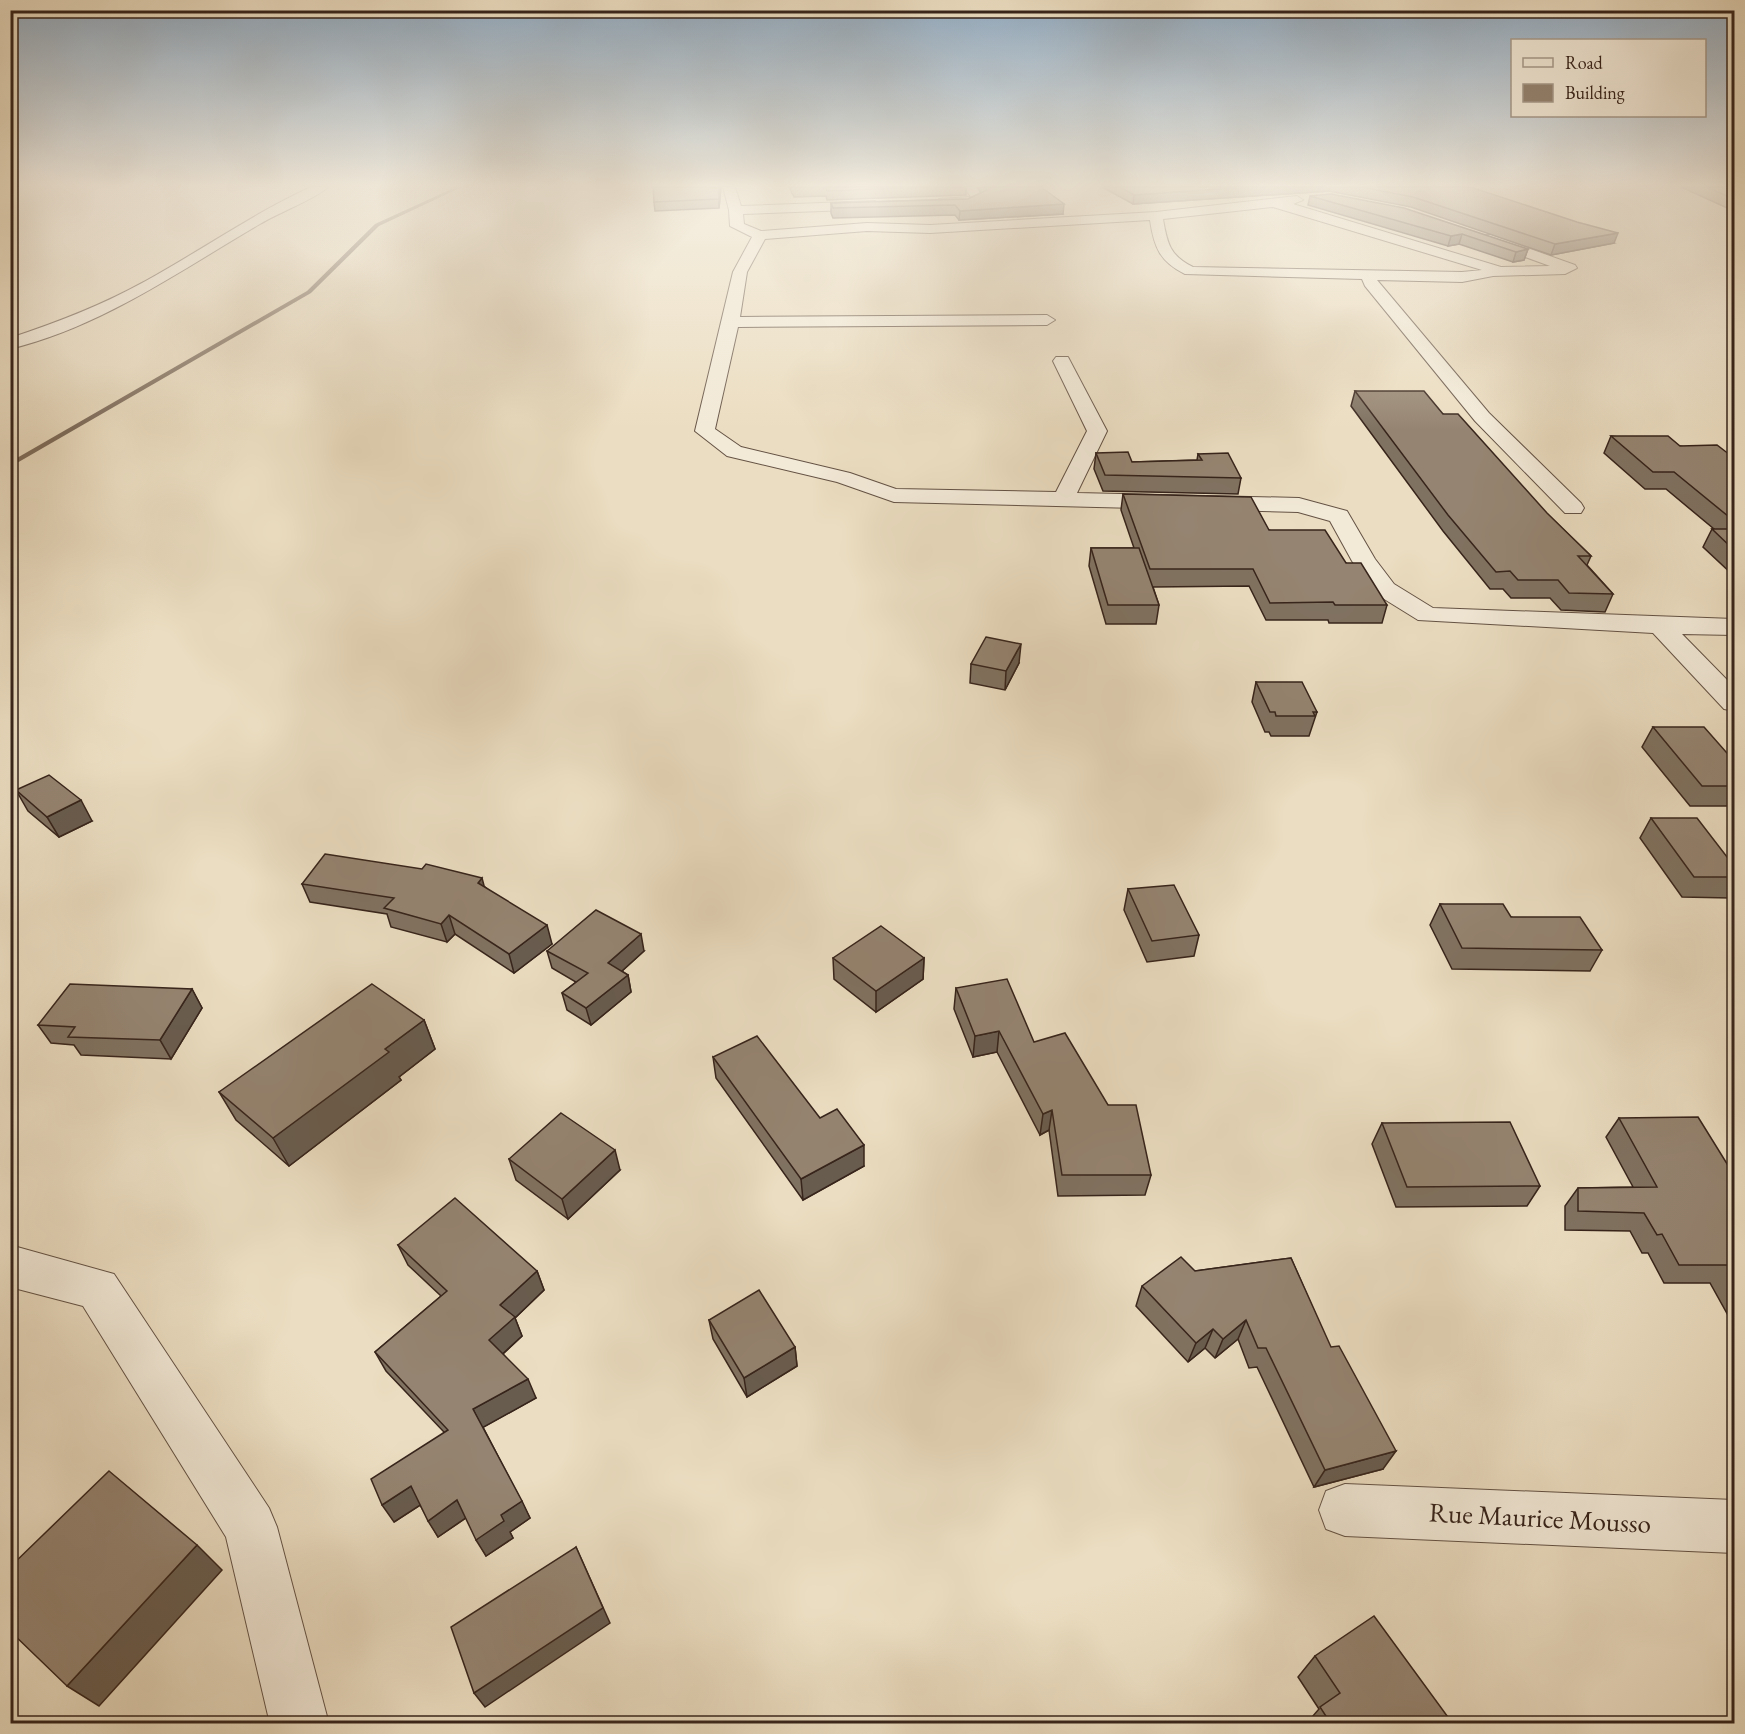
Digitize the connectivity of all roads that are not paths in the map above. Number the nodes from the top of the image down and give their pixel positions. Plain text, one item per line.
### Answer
1 (174, 268) edge
2 (742, 268) edge
3 (1183, 268) edge
4 (1493, 268) edge
5 (1570, 268) edge
6 (1493, 272) junction
7 (1369, 276) junction
8 (1047, 320) dead end
9 (731, 322) junction
10 (10, 344) edge
11 (1062, 361) dead end
12 (1064, 498) junction
13 (1573, 507) dead end
14 (1660, 627) junction
15 (1734, 627) edge
16 (1734, 703) edge
17 (10, 1266) edge
18 (1345, 1510) dead end
19 (1734, 1527) edge
20 (300, 1724) edge

1 - 10 street
2 - 9 street
3 - 7 street
4 - 6 street
5 - 6 street
6 - 7 street
7 - 13 street
8 - 9 street
9 - 12 street
11 - 12 street
12 - 14 street
14 - 15 street
14 - 16 street
17 - 20 street
18 - 19 street, Rue Maurice Mousso

